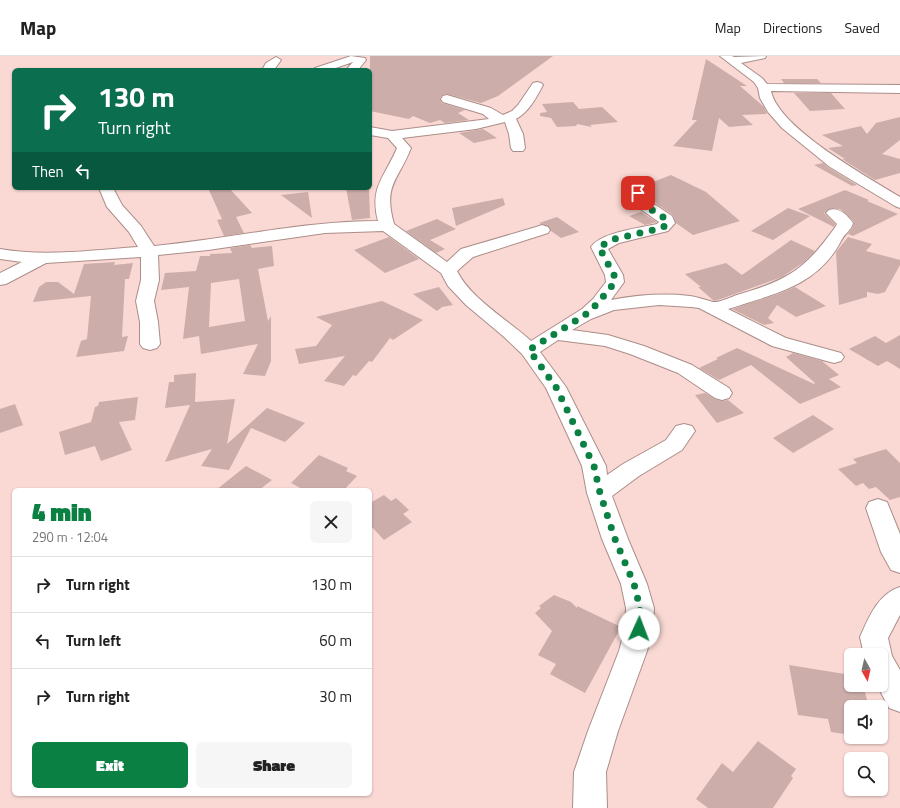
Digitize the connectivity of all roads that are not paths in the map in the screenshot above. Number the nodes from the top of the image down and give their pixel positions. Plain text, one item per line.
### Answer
1 (761, 56) edge
2 (728, 58) edge
3 (276, 60) dead end
4 (269, 68) edge
5 (325, 68) edge
6 (354, 68) edge
7 (538, 85) dead end
8 (764, 87) junction
9 (900, 89) edge
10 (447, 99) dead end
11 (504, 119) junction
12 (372, 130) edge
13 (392, 135) junction
14 (518, 148) dead end
15 (646, 184) dead end
16 (107, 190) edge
17 (900, 203) edge
18 (834, 213) dead end
19 (387, 226) junction
20 (542, 230) dead end
21 (149, 252) junction
22 (0, 254) edge
23 (42, 258) junction
24 (448, 270) junction
25 (0, 280) edge
26 (714, 308) junction
27 (585, 315) junction
28 (556, 334) junction
29 (150, 344) dead end
30 (529, 350) junction
31 (834, 357) dead end
32 (722, 393) dead end
33 (684, 431) dead end
34 (600, 493) junction
35 (878, 508) dead end
36 (900, 563) edge
37 (900, 598) edge
38 (876, 648) edge
39 (888, 677) edge
40 (900, 698) edge
41 (590, 808) edge

1 - 2 street
2 - 8 street
3 - 4 street
5 - 6 street
7 - 11 street
8 - 9 street
8 - 17 street
10 - 11 street
11 - 13 street
11 - 14 street
12 - 13 street
13 - 19 street
15 - 27 street
16 - 21 street
18 - 26 street
19 - 21 street
19 - 24 street
20 - 24 street
21 - 23 street
21 - 29 street
22 - 23 street
23 - 25 street
24 - 30 street
26 - 27 street
26 - 31 street
27 - 28 street
28 - 30 street
28 - 32 street
30 - 34 street
33 - 34 street
34 - 41 street
35 - 36 street
37 - 38 street
39 - 40 street

